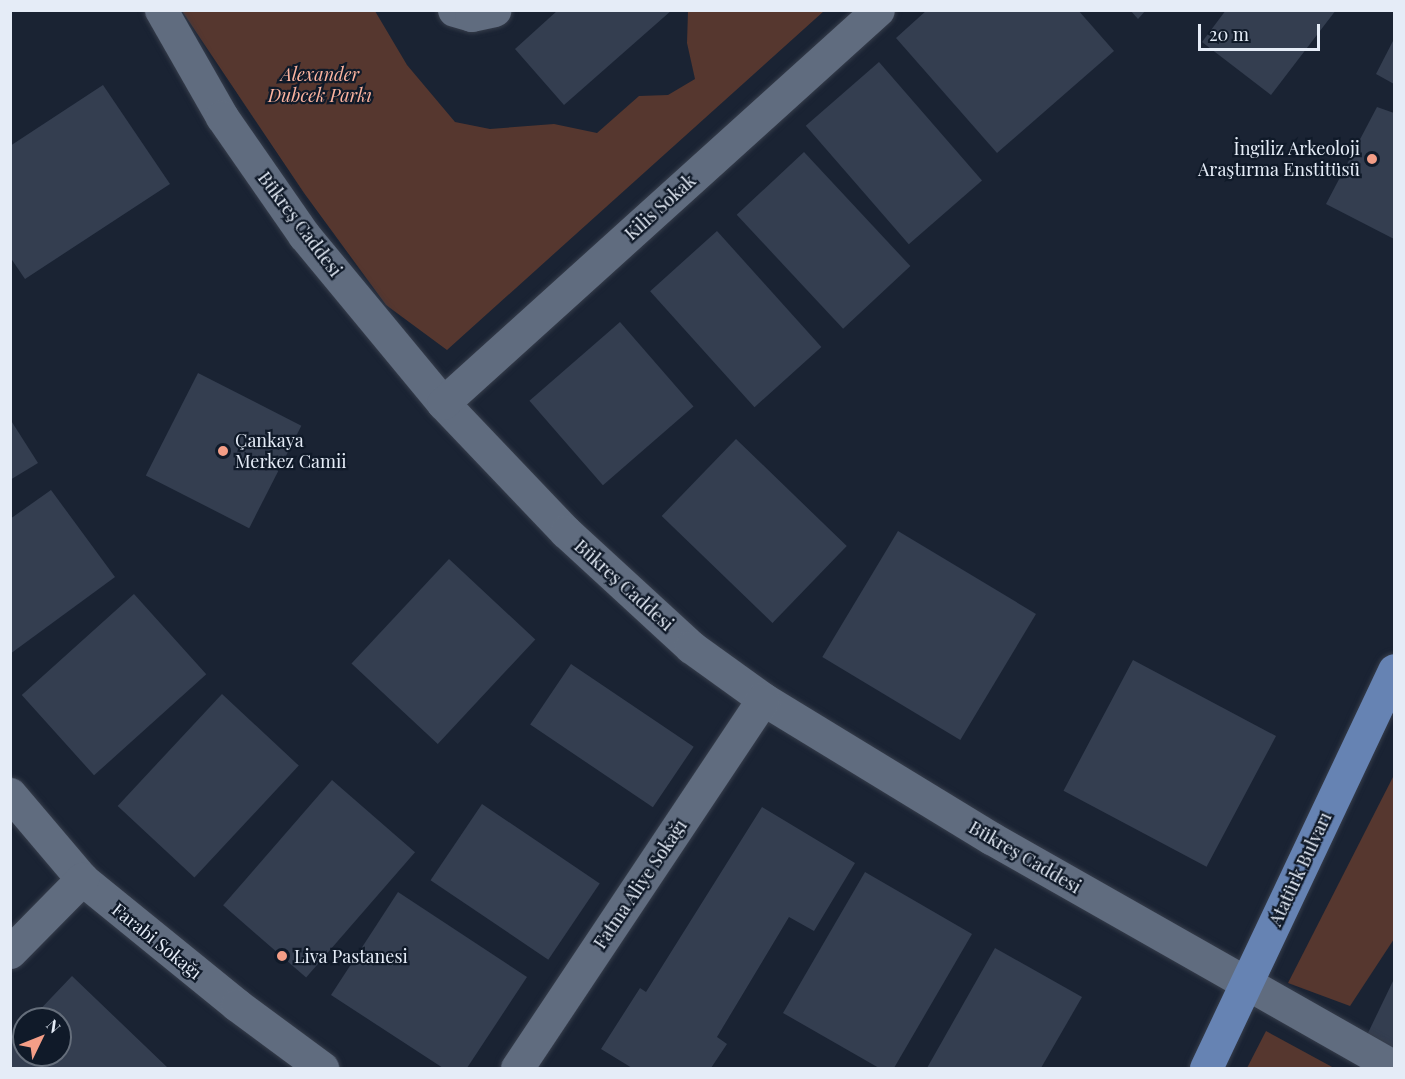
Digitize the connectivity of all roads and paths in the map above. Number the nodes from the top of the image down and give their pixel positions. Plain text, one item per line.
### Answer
1 (161, 10) edge
2 (454, 10) edge
3 (494, 10) edge
4 (878, 10) edge
5 (443, 403) junction
6 (1395, 670) edge
7 (763, 699) junction
8 (10, 795) edge
9 (82, 879) junction
10 (10, 952) edge
11 (1246, 984) junction
12 (1395, 1067) edge
13 (322, 1068) edge
14 (517, 1068) edge
15 (1206, 1068) edge

1 - 5 street, Bükreş Caddesi
2 - 3 street
4 - 5 street, Kilis Sokak
5 - 7 street, Bükreş Caddesi
6 - 11 main road, Atatürk Bulvarı
7 - 11 street, Bükreş Caddesi
7 - 14 street, Fatma Aliye Sokağı
8 - 9 street, Farabi Sokağı
9 - 10 street
9 - 13 street, Farabi Sokağı
11 - 12 street, Bükreş Caddesi
11 - 15 main road, Atatürk Bulvarı

